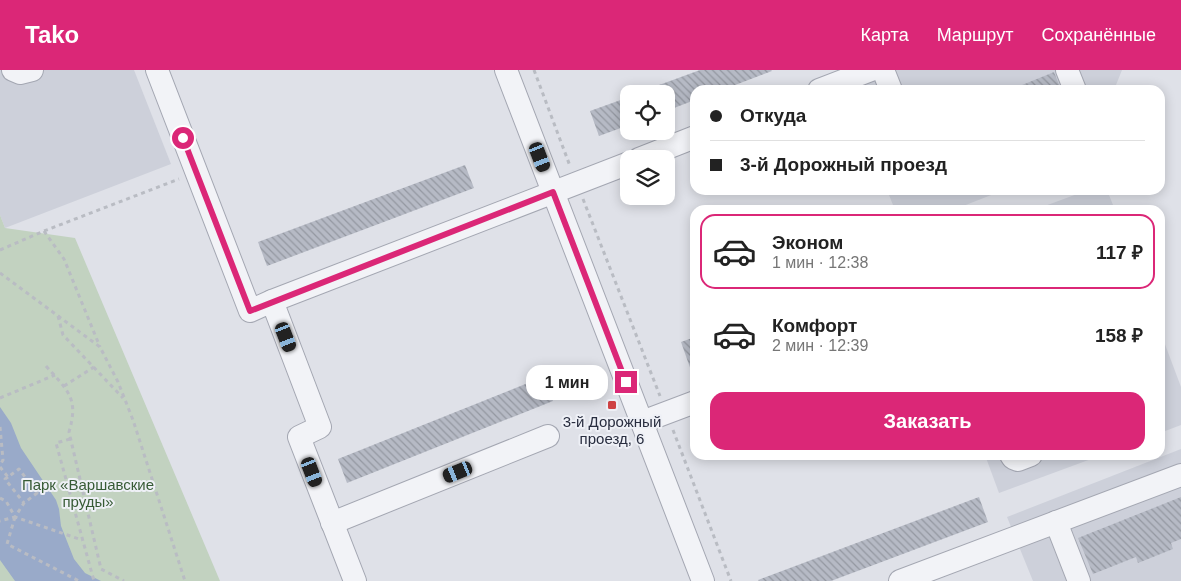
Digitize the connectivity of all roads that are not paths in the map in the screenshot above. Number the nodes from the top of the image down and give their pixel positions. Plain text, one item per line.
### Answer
1 (12, 70) edge
2 (32, 70) edge
3 (156, 70) edge
4 (506, 70) edge
5 (871, 70) edge
6 (883, 70) edge
7 (1067, 70) edge
8 (832, 85) edge
9 (889, 85) edge
10 (1073, 85) edge
11 (690, 140) edge
12 (663, 150) edge
13 (620, 166) edge
14 (553, 192) junction
15 (272, 301) junction
16 (690, 404) edge
17 (642, 422) junction
18 (548, 436) dead end
19 (1181, 475) edge
20 (1056, 522) junction
21 (332, 523) junction
22 (355, 581) edge
23 (703, 581) edge
24 (900, 581) edge
25 (1079, 581) edge

1 - 2 street
3 - 15 street
4 - 14 street
5 - 8 street
6 - 9 street
7 - 10 street
11 - 12 street
13 - 14 street
14 - 15 street
14 - 17 street
15 - 21 street
16 - 17 street
17 - 23 street
18 - 21 street
19 - 20 street
20 - 24 street
20 - 25 street
21 - 22 street

